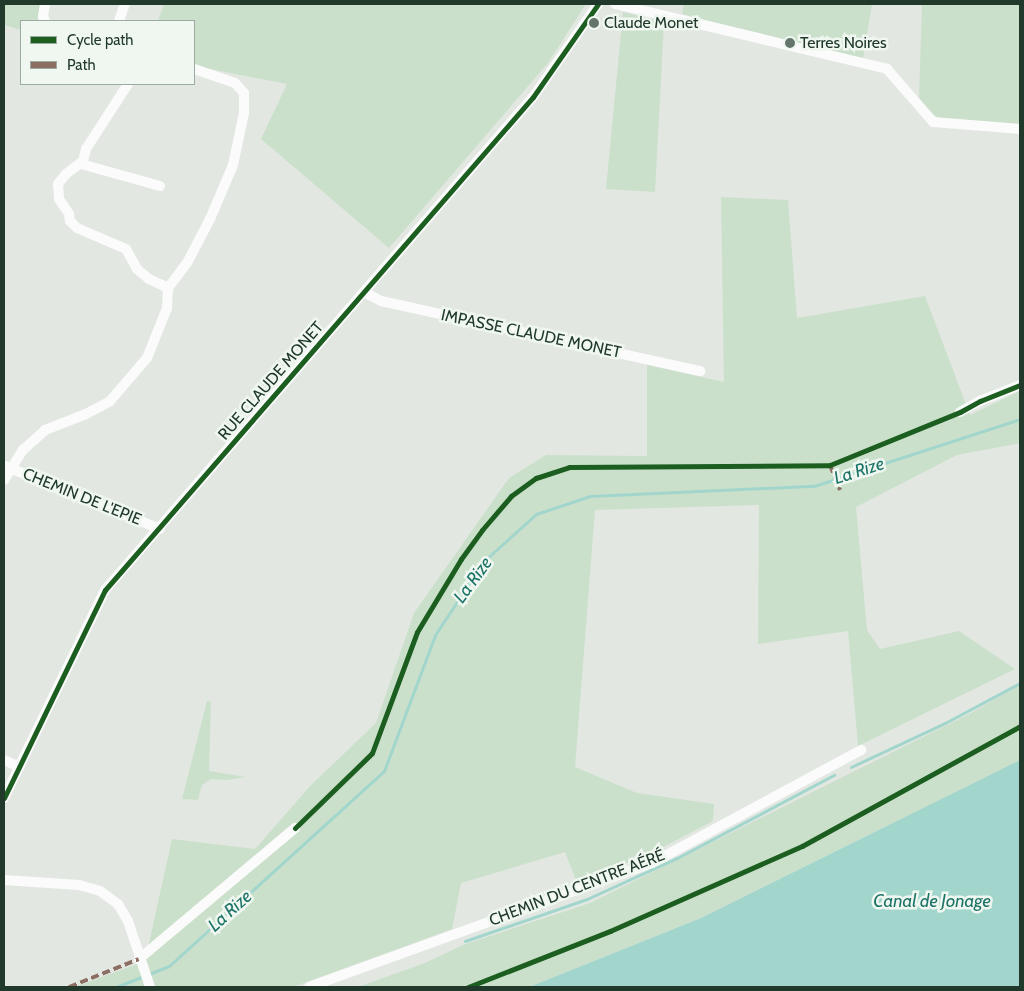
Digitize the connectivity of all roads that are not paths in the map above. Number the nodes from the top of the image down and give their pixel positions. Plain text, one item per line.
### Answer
1 (45, 4) edge
2 (125, 4) edge
3 (598, 4) edge
4 (615, 4) edge
5 (45, 20) edge
6 (120, 20) edge
7 (195, 70) edge
8 (127, 85) edge
9 (1020, 129) edge
10 (81, 164) junction
11 (160, 186) dead end
12 (168, 288) junction
13 (364, 292) junction
14 (700, 371) dead end
15 (1020, 385) edge
16 (960, 412) dead end
17 (7, 467) edge
18 (4, 480) edge
19 (160, 529) junction
20 (861, 750) dead end
21 (4, 760) edge
22 (20, 767) junction
23 (4, 798) edge
24 (295, 828) dead end
25 (4, 880) edge
26 (140, 962) junction
27 (150, 987) edge
28 (309, 987) edge

1 - 5 street
2 - 6 street
3 - 13 street, RUE CLAUDE MONET
4 - 9 street
7 - 12 street
8 - 10 street
10 - 11 street
10 - 12 street
12 - 17 street
13 - 14 street, IMPASSE CLAUDE MONET
13 - 19 street, RUE CLAUDE MONET
15 - 16 street
17 - 18 street
17 - 19 street, CHEMIN DE L'EPIE
19 - 22 street, RUE CLAUDE MONET
20 - 28 street, CHEMIN DU CENTRE AÉRÉ
21 - 22 street
22 - 23 street, RUE CLAUDE MONET
24 - 26 street
25 - 26 street
26 - 27 street

